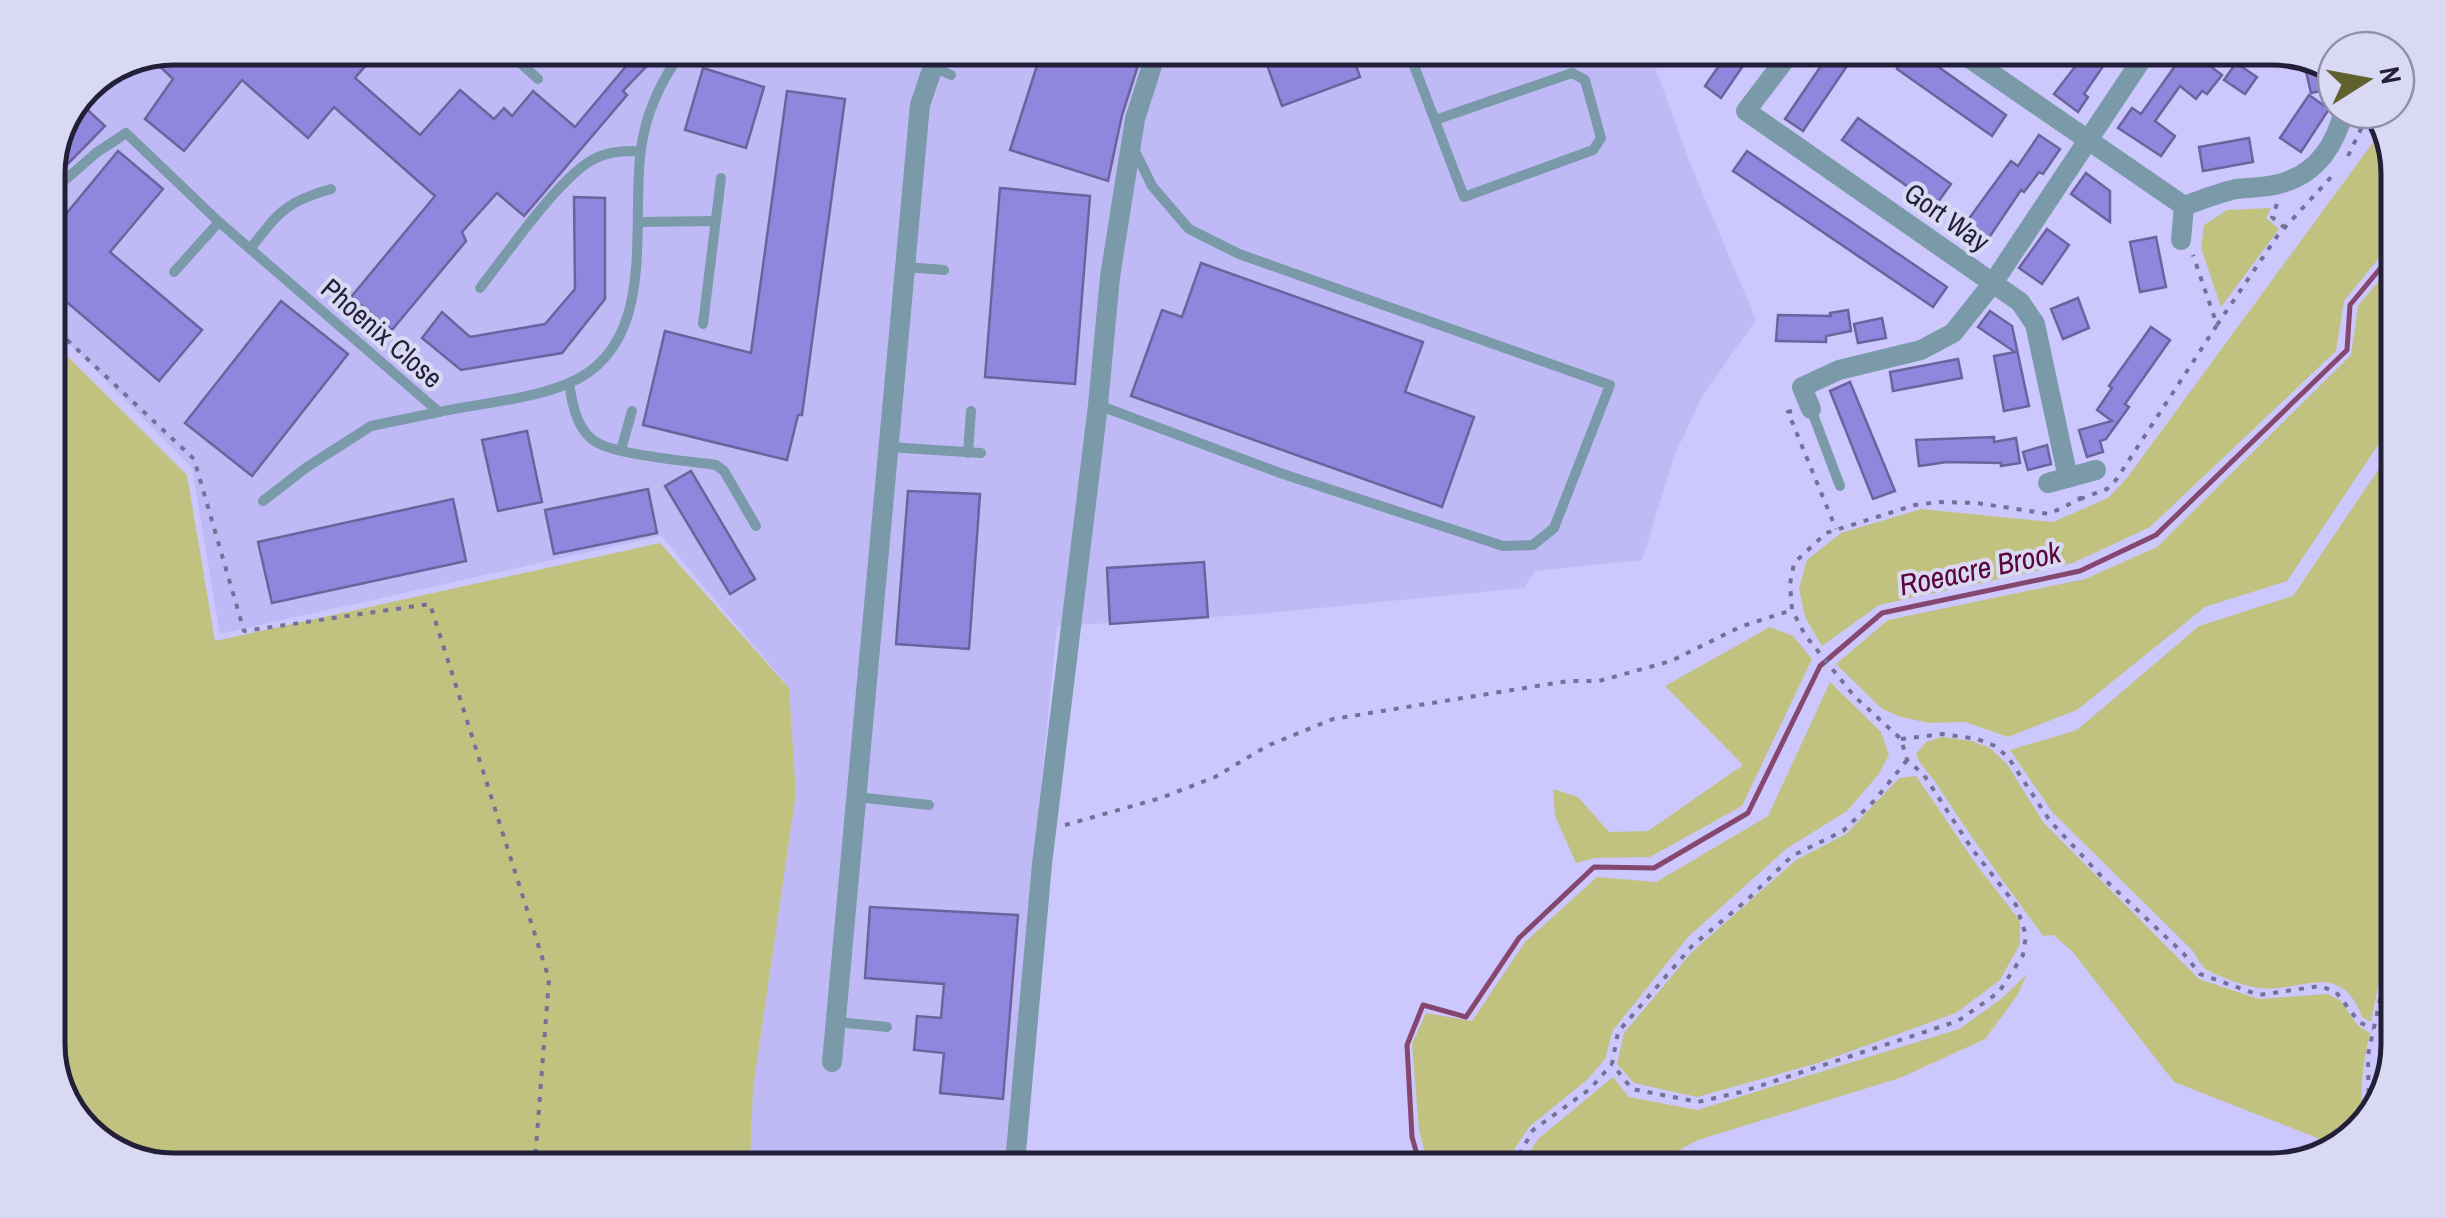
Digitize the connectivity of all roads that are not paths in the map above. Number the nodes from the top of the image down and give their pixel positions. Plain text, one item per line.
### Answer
1 (522, 65) edge
2 (674, 65) edge
3 (940, 65) edge
4 (1152, 65) edge
5 (1414, 65) edge
6 (1781, 65) edge
7 (1979, 65) edge
8 (2138, 65) edge
9 (538, 79) dead end
10 (1435, 120) junction
11 (2338, 130) edge
12 (2087, 138) junction
13 (1132, 143) junction
14 (640, 150) junction
15 (721, 178) dead end
16 (65, 180) edge
17 (331, 189) dead end
18 (2184, 206) junction
19 (716, 221) junction
20 (219, 222) junction
21 (638, 222) junction
22 (2181, 240) road end
23 (250, 249) junction
24 (904, 266) junction
25 (944, 270) dead end
26 (174, 272) dead end
27 (1993, 283) junction
28 (480, 288) dead end
29 (702, 324) dead end
30 (568, 383) junction
31 (1098, 405) junction
32 (1810, 406) joint
33 (632, 411) dead end
34 (439, 412) junction
35 (971, 412) dead end
36 (888, 446) junction
37 (621, 450) junction
38 (968, 452) junction
39 (980, 454) dead end
40 (2096, 470) dead end
41 (1840, 486) dead end
42 (263, 501) dead end
43 (756, 526) dead end
44 (856, 797) junction
45 (930, 805) dead end
46 (836, 1022) junction
47 (887, 1027) dead end
48 (832, 1062) dead end
49 (1016, 1153) edge

1 - 9 lane
2 - 14 lane, Phoenix Close
3 - 24 street
4 - 13 street
5 - 10 lane
6 - 27 street, Gort Way
7 - 12 street
8 - 12 street
10 - 10 lane
11 - 18 street
12 - 18 street
12 - 27 street
13 - 31 street
13 - 31 lane
14 - 21 lane, Phoenix Close
14 - 28 lane
15 - 19 lane
16 - 20 lane, Phoenix Close
17 - 23 lane
18 - 22 street
19 - 21 lane
19 - 29 lane
20 - 23 lane, Phoenix Close
20 - 26 lane
21 - 30 lane, Phoenix Close
23 - 34 lane, Phoenix Close
24 - 25 lane
24 - 36 street
27 - 32 street
27 - 40 street, Gort Way
30 - 34 lane, Phoenix Close
30 - 37 lane
31 - 49 street
32 - 41 lane
33 - 37 lane
34 - 42 lane
35 - 38 lane
36 - 38 lane
36 - 44 street
37 - 43 lane
38 - 39 lane
44 - 45 lane
44 - 46 street
46 - 47 lane
46 - 48 street

